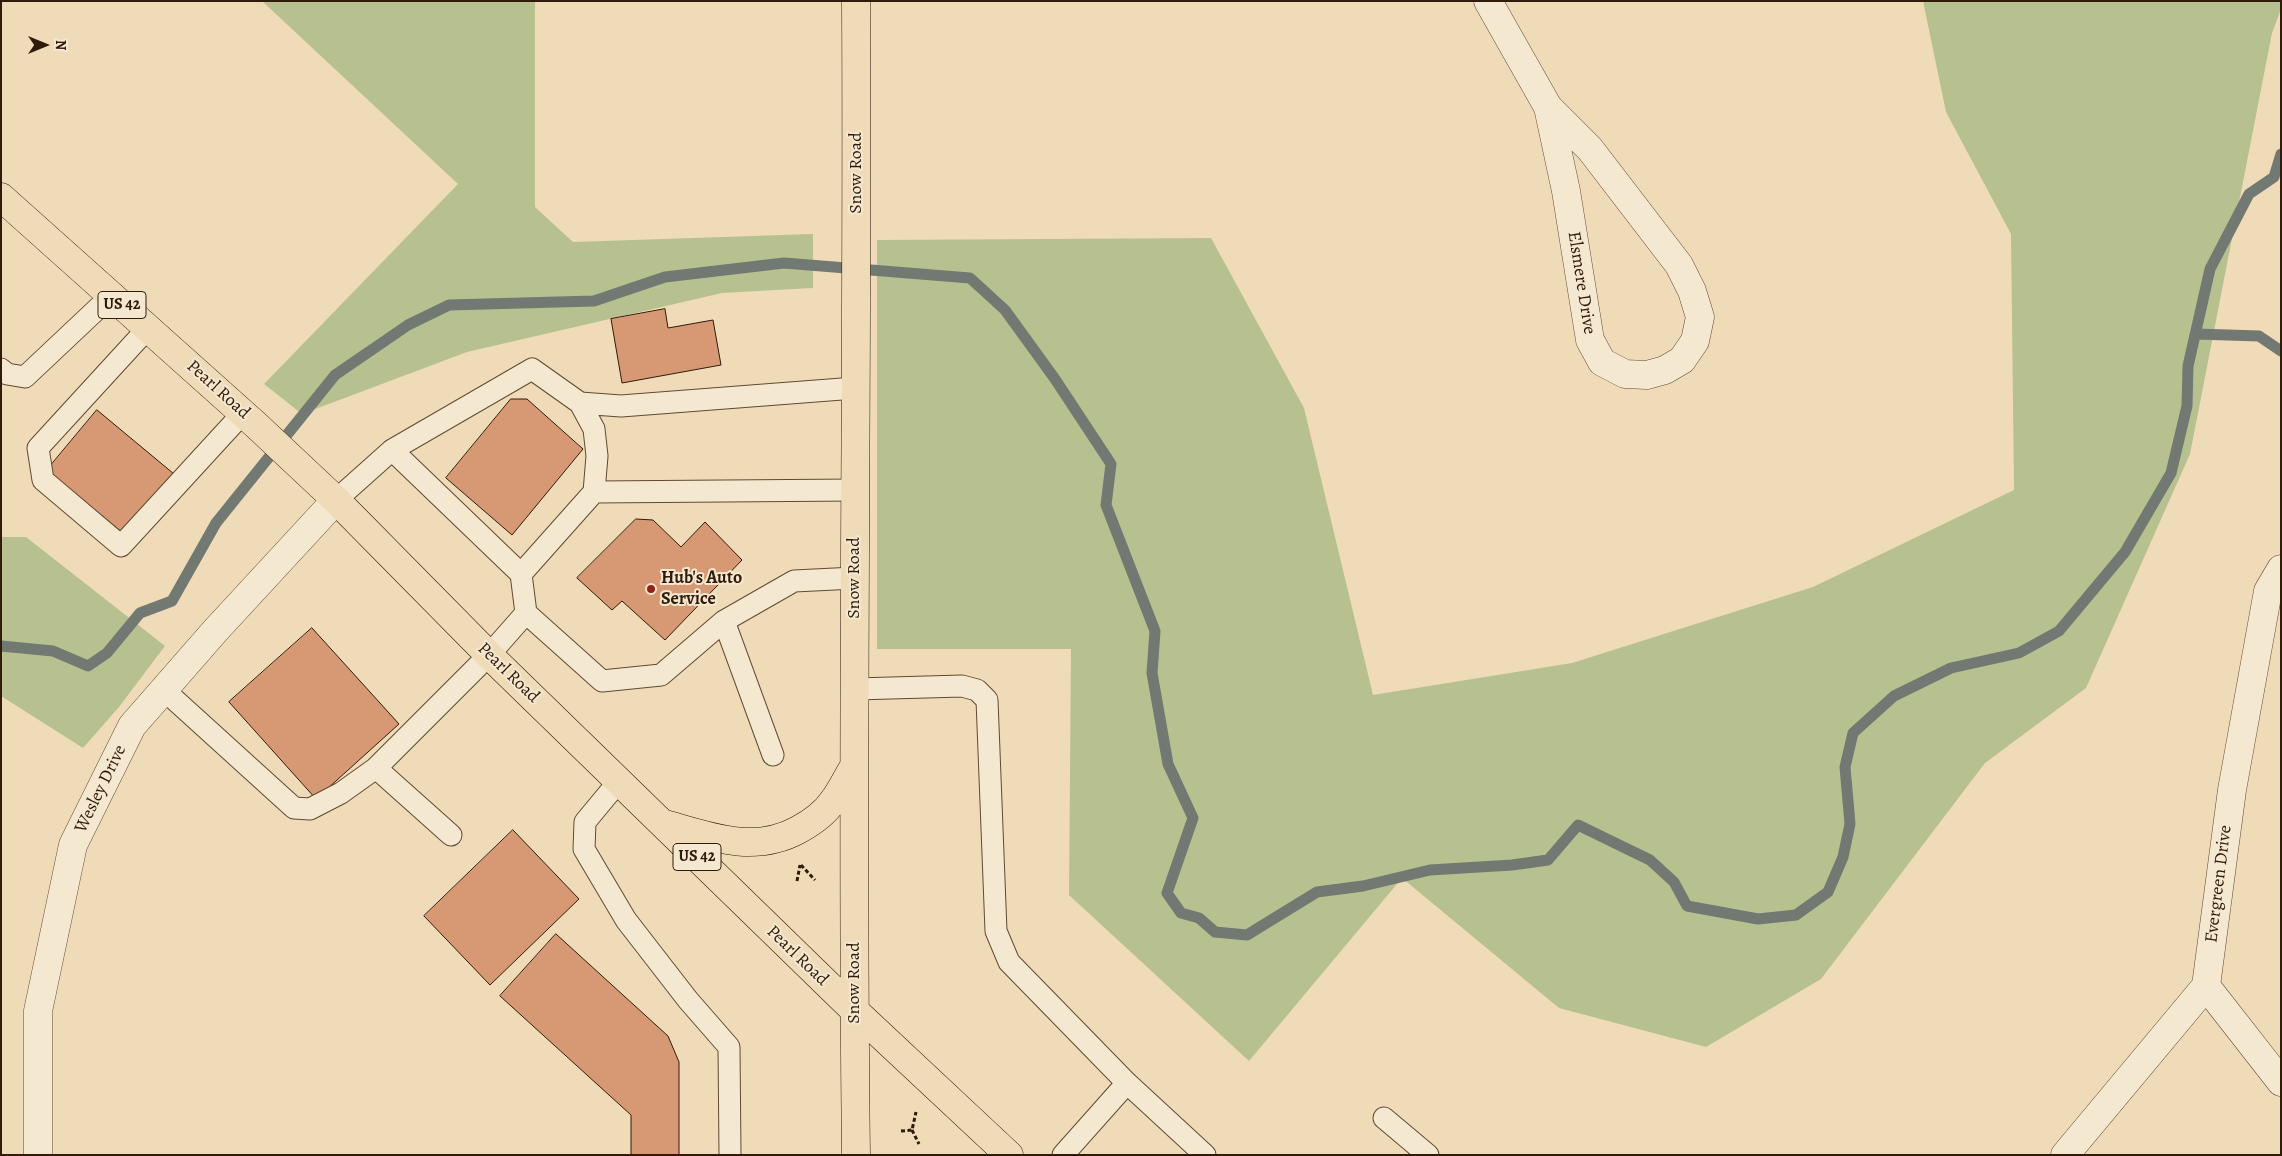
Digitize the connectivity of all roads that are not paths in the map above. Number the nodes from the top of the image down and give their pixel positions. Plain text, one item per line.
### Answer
1 (856, 1) edge
2 (1488, 1) edge
3 (1548, 107) junction
4 (1, 197) edge
5 (112, 296) junction
6 (148, 328) junction
7 (1, 370) edge
8 (854, 388) junction
9 (580, 403) junction
10 (250, 419) junction
11 (392, 450) junction
12 (854, 490) junction
13 (594, 492) junction
14 (336, 500) junction
15 (2281, 569) edge
16 (521, 574) junction
17 (854, 578) junction
18 (526, 613) junction
19 (724, 621) junction
20 (489, 655) junction
21 (854, 689) junction
22 (164, 690) junction
23 (773, 755) dead end
24 (853, 767) junction
25 (376, 768) junction
26 (619, 781) junction
27 (661, 822) junction
28 (451, 835) dead end
29 (2206, 986) junction
30 (854, 1012) junction
31 (2281, 1082) edge
32 (1127, 1083) junction
33 (1384, 1118) dead end
34 (38, 1155) edge
35 (730, 1155) edge
36 (856, 1155) edge
37 (1009, 1155) edge
38 (1063, 1155) edge
39 (1205, 1155) edge
40 (1428, 1155) edge
41 (2066, 1155) edge

1 - 8 main road, Snow Road
2 - 3 street, Elsmere Drive
3 - 3 street, Elsmere Drive
4 - 5 main road, Pearl Road / US 42
5 - 6 main road, Pearl Road / US 42
5 - 7 lane
6 - 10 main road, Pearl Road / US 42
6 - 10 lane
8 - 9 lane
8 - 12 main road, Snow Road
9 - 11 lane
9 - 13 lane
10 - 14 main road, Pearl Road / US 42
11 - 14 lane
11 - 16 lane
12 - 13 lane
12 - 17 main road, Snow Road
13 - 16 lane
14 - 20 main road, Pearl Road / US 42
14 - 22 street, Wesley Drive
15 - 29 street, Evergreen Drive
16 - 18 lane
17 - 19 lane
17 - 21 main road, Snow Road
18 - 19 lane
18 - 20 lane
19 - 23 lane
20 - 25 lane
20 - 26 main road, Pearl Road / US 42
21 - 24 main road, Snow Road
21 - 32 lane
22 - 25 lane
22 - 34 street, Wesley Drive
24 - 27 main road
24 - 30 main road, Snow Road
25 - 28 lane
26 - 27 main road, Pearl Road / US 42
26 - 35 lane
27 - 30 main road, Pearl Road / US 42
29 - 31 street
29 - 41 street
30 - 36 main road, Snow Road
30 - 37 main road, Pearl Road / US 42
32 - 38 lane
32 - 39 lane
33 - 40 lane

